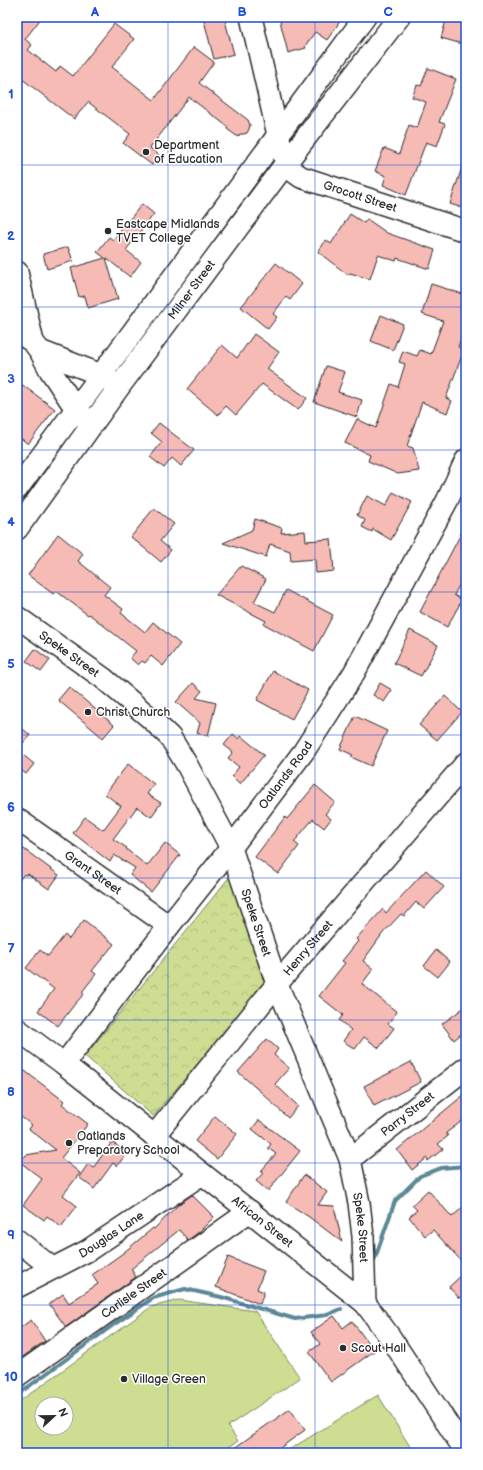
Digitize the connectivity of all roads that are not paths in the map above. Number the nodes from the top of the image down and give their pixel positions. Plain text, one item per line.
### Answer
1 (251, 17) edge
2 (365, 17) edge
3 (399, 17) edge
4 (278, 135) junction
5 (286, 163) junction
6 (466, 231) edge
7 (17, 272) edge
8 (30, 341) edge
9 (101, 375) junction
10 (119, 387) junction
11 (76, 409) junction
12 (92, 426) junction
13 (466, 460) edge
14 (17, 489) edge
15 (17, 529) edge
16 (17, 617) edge
17 (466, 763) edge
18 (17, 819) edge
19 (231, 848) junction
20 (169, 926) junction
21 (277, 984) junction
22 (17, 1029) edge
23 (64, 1064) junction
24 (466, 1068) edge
25 (154, 1136) junction
26 (350, 1159) junction
27 (202, 1174) junction
28 (250, 1211) junction
29 (17, 1240) edge
30 (52, 1268) junction
31 (17, 1287) edge
32 (365, 1303) junction
33 (17, 1376) edge
34 (466, 1452) edge

1 - 4 street, Grocott Street
2 - 4 street, Milner Street
3 - 5 street, Milner Street
4 - 5 street, Grocott Street
4 - 9 street, Milner Street
5 - 6 street, Grocott Street
5 - 10 street, Milner Street
7 - 8 street
8 - 9 street
8 - 11 street
9 - 10 street
9 - 11 street, Milner Street
10 - 12 street, Milner Street
11 - 12 street
11 - 14 street, Milner Street
12 - 15 street, Milner Street
13 - 19 street, Oatlands Road
16 - 19 street, Speke Street
17 - 21 street, Henry Street
18 - 20 street, Grant Street
19 - 20 street, Oatlands Road
19 - 21 street, Speke Street
20 - 23 street, Oatlands Road
21 - 25 street, Henry Street
21 - 26 street, Speke Street
22 - 23 street, African Street
23 - 25 street, African Street
24 - 26 street, Parry Street
25 - 27 street, African Street
26 - 32 street, Speke Street
27 - 28 street, African Street
27 - 30 street, Douglas Lane
28 - 32 street, African Street
28 - 33 street, Carlisle Street
29 - 30 street
30 - 31 street, Douglas Lane
32 - 34 street, African Street

